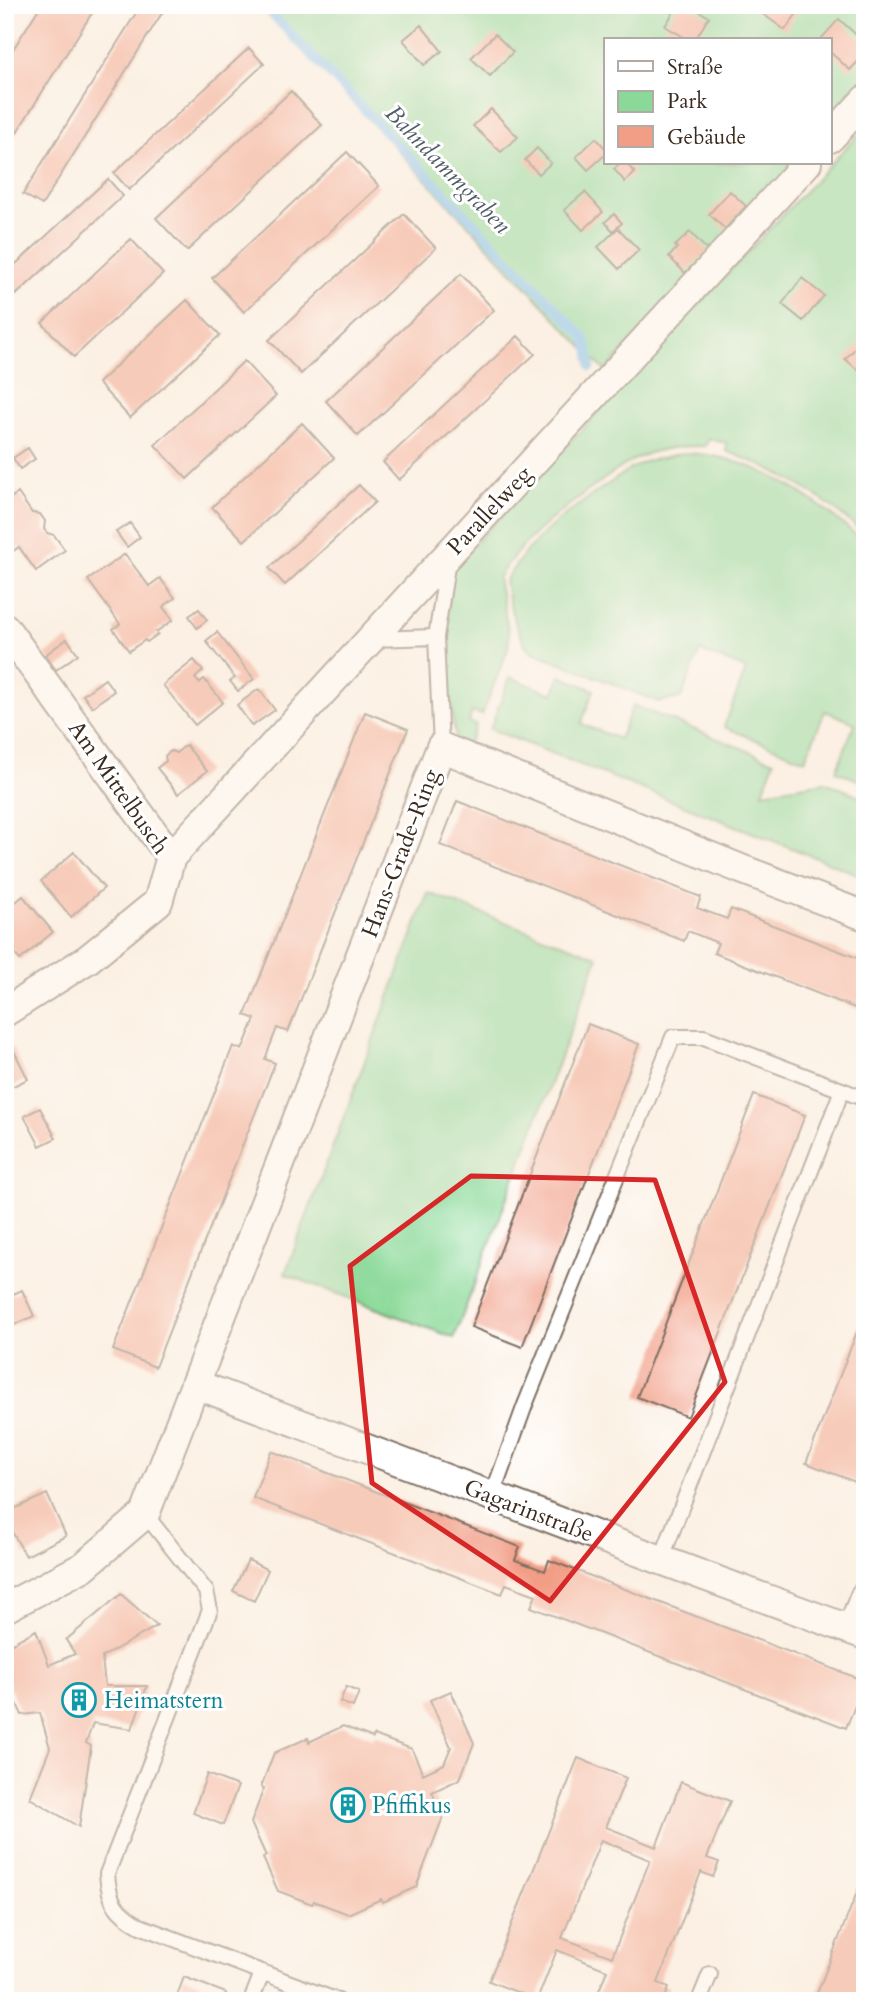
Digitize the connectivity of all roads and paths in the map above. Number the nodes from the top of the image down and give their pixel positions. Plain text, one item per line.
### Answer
1 (865, 100) edge
2 (832, 136) edge
3 (806, 164) edge
4 (449, 554) junction
5 (5, 628) edge
6 (436, 637) junction
7 (371, 639) junction
8 (441, 747) junction
9 (171, 857) junction
10 (865, 916) edge
11 (5, 1012) edge
12 (842, 1090) junction
13 (865, 1099) edge
14 (195, 1384) junction
15 (492, 1496) junction
16 (145, 1514) junction
17 (661, 1560) junction
18 (865, 1596) edge
19 (5, 1608) edge
20 (858, 1631) edge
21 (262, 1972) junction
22 (709, 1974) dead end
23 (251, 2001) edge
24 (338, 2001) edge
25 (699, 2001) edge

1 - 2 street
3 - 4 street, Parallelweg
4 - 6 lane
4 - 7 street, Parallelweg
5 - 9 street, Am Mittelbusch
6 - 7 lane
6 - 8 lane
7 - 9 street, Parallelweg
8 - 10 street, Hans-Grade-Ring
8 - 14 street, Hans-Grade-Ring
9 - 11 street, Am Mittelbusch
12 - 13 lane
12 - 15 lane
12 - 17 lane
14 - 15 street, Gagarinstraße
14 - 16 street, Hans-Grade-Ring
15 - 17 street, Gagarinstraße
16 - 19 street
16 - 21 lane
17 - 20 street, Gagarinstraße
18 - 20 street
21 - 23 lane
21 - 24 lane
22 - 25 lane

